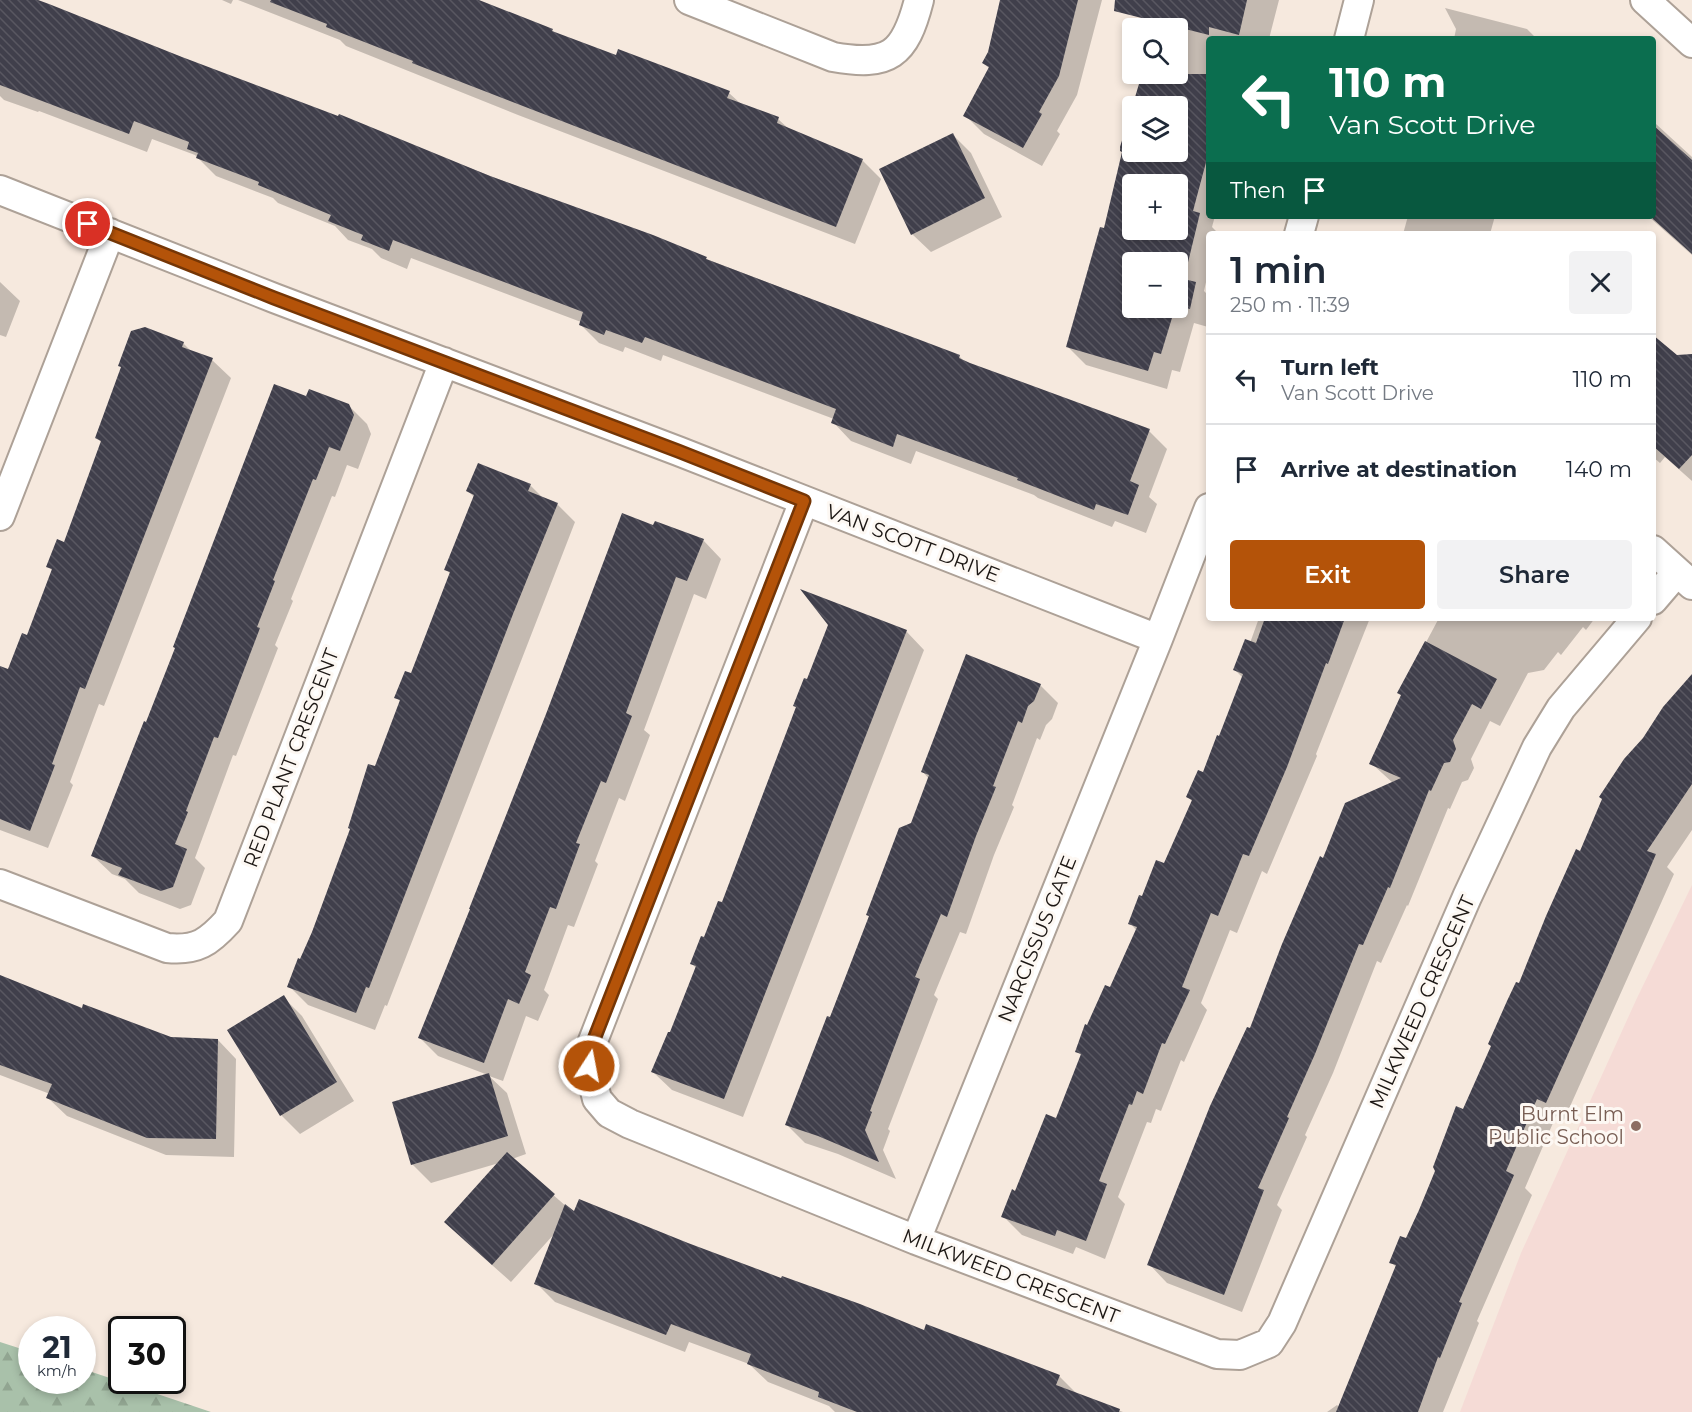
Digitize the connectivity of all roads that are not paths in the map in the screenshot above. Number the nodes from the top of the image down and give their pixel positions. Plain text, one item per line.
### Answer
1 (689, 0) edge
2 (920, 0) edge
3 (1359, 0) edge
4 (1646, 0) edge
5 (1350, 36) edge
6 (1692, 42) edge
7 (0, 190) edge
8 (110, 233) junction
9 (444, 362) junction
10 (804, 501) junction
11 (0, 516) edge
12 (1206, 516) edge
13 (1656, 553) edge
14 (1685, 578) edge
15 (1656, 598) edge
16 (1634, 621) edge
17 (1158, 639) junction
18 (0, 884) edge
19 (916, 1239) junction

1 - 2 street
3 - 5 street
4 - 6 street
7 - 8 street, VAN SCOTT DRIVE
8 - 9 street, VAN SCOTT DRIVE
8 - 11 street
9 - 10 street, VAN SCOTT DRIVE
9 - 18 street, RED PLANT CRESCENT
10 - 17 street, VAN SCOTT DRIVE
10 - 19 street, MILKWEED CRESCENT
12 - 17 street
13 - 14 street
14 - 15 street
16 - 19 street, MILKWEED CRESCENT
17 - 19 street, NARCISSUS GATE

